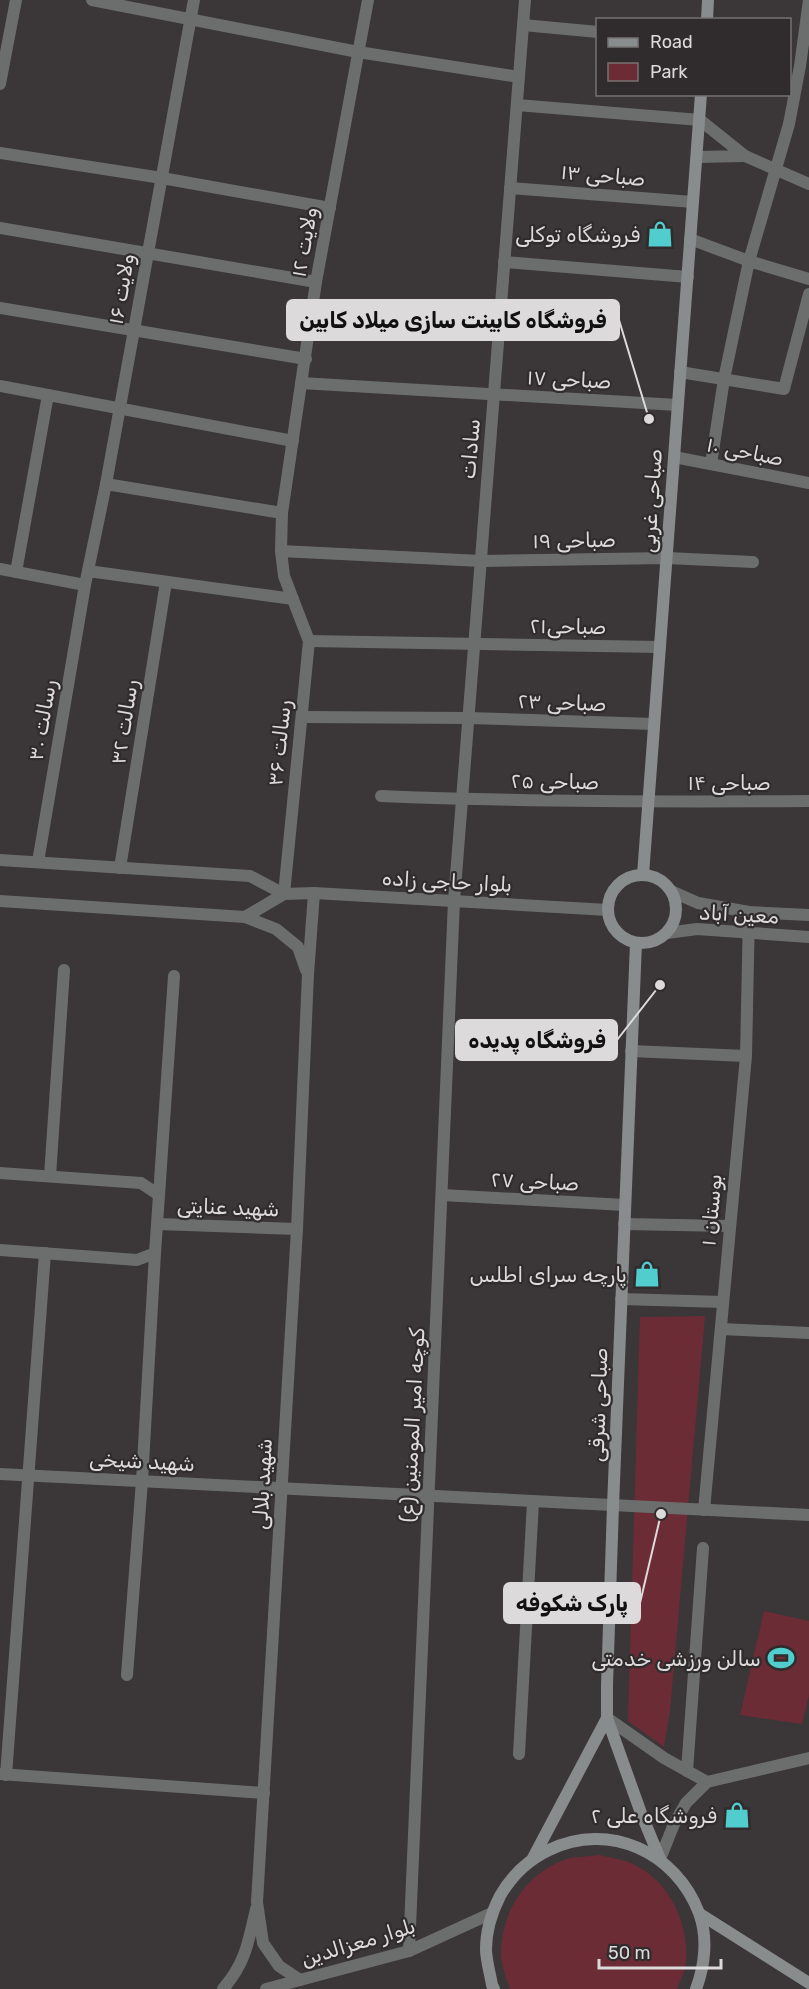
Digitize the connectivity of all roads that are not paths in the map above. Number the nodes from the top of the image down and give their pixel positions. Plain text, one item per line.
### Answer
1 (16, 0) edge
2 (92, 0) edge
3 (194, 0) edge
4 (368, 0) edge
5 (525, 0) edge
6 (708, 0) edge
7 (809, 0) edge
8 (707, 18) edge
9 (190, 19) junction
10 (523, 25) junction
11 (596, 32) edge
12 (358, 52) junction
13 (800, 67) edge
14 (519, 77) junction
15 (0, 84) edge
16 (701, 96) edge
17 (517, 105) junction
18 (699, 120) junction
19 (0, 153) edge
20 (744, 156) junction
21 (697, 157) junction
22 (777, 171) junction
23 (162, 178) junction
24 (809, 184) edge
25 (510, 188) junction
26 (693, 202) junction
27 (330, 208) junction
28 (0, 228) edge
29 (690, 239) junction
30 (148, 252) junction
31 (749, 261) junction
32 (504, 262) junction
33 (688, 277) junction
34 (809, 279) edge
35 (316, 282) junction
36 (809, 294) edge
37 (0, 308) edge
38 (134, 331) junction
39 (306, 359) junction
40 (681, 372) junction
41 (724, 379) junction
42 (301, 383) junction
43 (0, 386) edge
44 (494, 394) junction
45 (48, 395) junction
46 (678, 405) junction
47 (120, 408) junction
48 (293, 441) junction
49 (674, 457) junction
50 (711, 464) junction
51 (809, 483) edge
52 (106, 484) junction
53 (282, 513) junction
54 (281, 551) junction
55 (667, 558) junction
56 (481, 561) junction
57 (753, 562) dead end
58 (0, 569) edge
59 (88, 571) junction
60 (16, 572) junction
61 (166, 582) junction
62 (85, 585) junction
63 (293, 599) junction
64 (309, 641) junction
65 (474, 643) junction
66 (660, 647) junction
67 (302, 717) junction
68 (468, 718) junction
69 (654, 724) junction
70 (381, 796) dead end
71 (462, 799) junction
72 (809, 801) edge
73 (649, 802) junction
74 (0, 860) edge
75 (38, 862) junction
76 (120, 868) junction
77 (643, 875) junction
78 (671, 891) junction
79 (314, 893) junction
80 (284, 894) junction
81 (0, 901) edge
82 (454, 901) junction
83 (608, 910) junction
84 (749, 912) junction
85 (809, 915) edge
86 (245, 917) junction
87 (667, 933) junction
88 (748, 933) junction
89 (809, 937) edge
90 (636, 943) junction
91 (63, 970) dead end
92 (308, 975) junction
93 (174, 976) dead end
94 (632, 1051) junction
95 (746, 1056) junction
96 (0, 1173) edge
97 (50, 1176) junction
98 (159, 1194) junction
99 (442, 1196) junction
100 (625, 1205) junction
101 (158, 1224) junction
102 (624, 1224) junction
103 (729, 1226) junction
104 (297, 1229) junction
105 (0, 1250) edge
106 (45, 1253) junction
107 (154, 1253) junction
108 (621, 1299) junction
109 (723, 1302) junction
110 (720, 1329) junction
111 (809, 1333) edge
112 (0, 1474) edge
113 (27, 1476) junction
114 (142, 1480) junction
115 (281, 1489) junction
116 (429, 1497) junction
117 (533, 1502) junction
118 (613, 1506) junction
119 (704, 1510) junction
120 (809, 1515) edge
121 (703, 1548) dead end
122 (127, 1675) dead end
123 (6, 1697) edge
124 (607, 1718) junction
125 (519, 1754) dead end
126 (809, 1758) edge
127 (687, 1771) junction
128 (3, 1775) edge
129 (707, 1782) junction
130 (264, 1793) junction
131 (532, 1858) junction
132 (660, 1859) junction
133 (257, 1902) junction
134 (492, 1913) junction
135 (700, 1914) junction
136 (409, 1951) junction
137 (300, 1980) junction
138 (808, 1986) edge
139 (222, 1989) edge
140 (266, 1989) edge
141 (494, 1989) edge
142 (696, 1989) edge

1 - 15 street
2 - 9 street
3 - 9 street, ولایت ۱۶
4 - 12 street, ولایت ۱۲
5 - 10 street, سادات
6 - 8 main road
7 - 13 street
9 - 12 street
9 - 23 street, ولایت ۱۶
10 - 11 street
10 - 14 street, سادات
12 - 14 street
12 - 27 street, ولایت ۱۲
13 - 22 street
14 - 17 street, سادات
16 - 18 main road, صباحی غربی
17 - 18 street
17 - 25 street, سادات
18 - 20 street
18 - 21 main road, صباحی غربی
19 - 23 street
20 - 21 street
20 - 22 street
21 - 26 main road, صباحی غربی
22 - 24 street
22 - 31 street
23 - 27 street
23 - 30 street, ولایت ۱۶
25 - 26 street, صباحی ۱۳
25 - 32 street, سادات
26 - 29 main road, صباحی غربی
27 - 35 street, ولایت ۱۲
28 - 30 street
29 - 31 street
29 - 33 main road, صباحی غربی
30 - 35 street
30 - 38 street, ولایت ۱۶
31 - 34 street
31 - 41 street
32 - 33 street
32 - 44 street, سادات
33 - 40 main road, صباحی غربی
35 - 39 street, ولایت ۱۲
36 - 41 street
37 - 38 street
38 - 39 street
38 - 47 street, ولایت ۱۶
39 - 42 street, ولایت ۱۲
40 - 41 street
40 - 46 main road, صباحی غربی
41 - 50 street
42 - 44 street, صباحی ۱۷
42 - 48 street, ولایت ۱۲
43 - 45 street
44 - 46 street, صباحی ۱۷
44 - 56 street, سادات
45 - 47 street
45 - 60 street
46 - 49 main road, صباحی غربی
47 - 48 street
47 - 52 street, ولایت ۱۶
48 - 53 street, ولایت ۱۲
49 - 50 street, صباحی ۱۰
49 - 55 main road, صباحی غربی
50 - 51 street, صباحی ۱۰
52 - 53 street
52 - 59 street, ولایت ۱۶
53 - 54 street, ولایت ۱۲
54 - 56 street, صباحی ۱۹
54 - 63 street, ولایت ۱۲
55 - 56 street, صباحی ۱۹
55 - 57 street, صباحی ۱۹
55 - 66 main road, صباحی غربی
56 - 65 street, سادات
58 - 60 street
59 - 61 street
59 - 62 street, ولایت ۱۶
60 - 62 street
61 - 63 street
61 - 76 street, رسالت ۳۲
62 - 75 street, رسالت ۳۰
63 - 64 street, رسالت ۳۶
64 - 65 street, صباحی۲۱
64 - 67 street, رسالت ۳۶
65 - 66 street, صباحی۲۱
65 - 68 street, سادات
66 - 69 main road, صباحی غربی
67 - 68 street, صباحی ۲۳
67 - 80 street, رسالت ۳۶
68 - 69 street, صباحی ۲۳
68 - 71 street, سادات
69 - 73 main road, صباحی غربی
70 - 71 street, صباحی ۲۵
71 - 73 street, صباحی ۲۵
71 - 82 street, سادات
72 - 73 street, صباحی ۱۴
73 - 77 main road, صباحی غربی
74 - 75 street, بلوار حاجی زاده
75 - 76 street, بلوار حاجی زاده
76 - 80 street, بلوار حاجی زاده
77 - 78 main road
77 - 83 main road
78 - 84 street, معین آباد
78 - 87 main road
79 - 80 street, بلوار حاجی زاده
79 - 82 street, بلوار حاجی زاده
79 - 92 street, شهید بلالی
80 - 86 street, بلوار حاجی زاده
81 - 86 street
82 - 83 street, بلوار حاجی زاده
82 - 99 street, کوچه امیر المومنین (ع)
83 - 90 main road
84 - 85 street, معین آباد
84 - 88 street, بوستان ۱
86 - 92 street
87 - 88 street, معین آباد
87 - 90 main road
88 - 89 street, معین آباد
88 - 95 street, بوستان ۱
90 - 94 main road, صباحی شرقی
91 - 97 street
92 - 104 street, شهید بلالی
93 - 98 street
94 - 95 street
94 - 100 main road, صباحی شرقی
95 - 103 street, بوستان ۱
96 - 97 street
97 - 98 street
98 - 101 street
99 - 100 street, صباحی ۲۷
99 - 116 street, کوچه امیر المومنین (ع)
100 - 102 main road, صباحی شرقی
101 - 104 street, شهید عنایتی
101 - 107 street
102 - 103 street
102 - 108 main road, صباحی شرقی
103 - 109 street, بوستان ۱
104 - 115 street, شهید بلالی
105 - 106 street
106 - 107 street
106 - 113 street
107 - 114 street
108 - 109 street
108 - 118 main road, صباحی شرقی
109 - 110 street, بوستان ۱
110 - 111 street
110 - 119 street, بوستان ۱
112 - 113 street, شهید شیخی
113 - 114 street, شهید شیخی
113 - 123 street
114 - 115 street, شهید شیخی
114 - 122 street
115 - 116 street, شهید شیخی
115 - 130 street, شهید بلالی
116 - 117 street, شهید شیخی
116 - 136 street, کوچه امیر المومنین (ع)
117 - 118 street, شهید شیخی
117 - 125 street
118 - 119 street, شهید شیخی
118 - 124 main road, صباحی شرقی
119 - 120 street, شهید شیخی
121 - 127 street
123 - 128 street
124 - 127 street
124 - 131 main road
124 - 132 main road, صباحی شرقی
126 - 129 street
127 - 129 street
128 - 130 street
129 - 132 street
130 - 133 street, شهید بلالی
131 - 132 main road
131 - 134 main road
132 - 135 main road
133 - 137 street, شهید بلالی
133 - 139 street
134 - 136 street, بلوار معزالدین
134 - 141 main road
135 - 138 main road
135 - 142 main road
136 - 137 street, بلوار معزالدین
137 - 140 street, بلوار معزالدین

